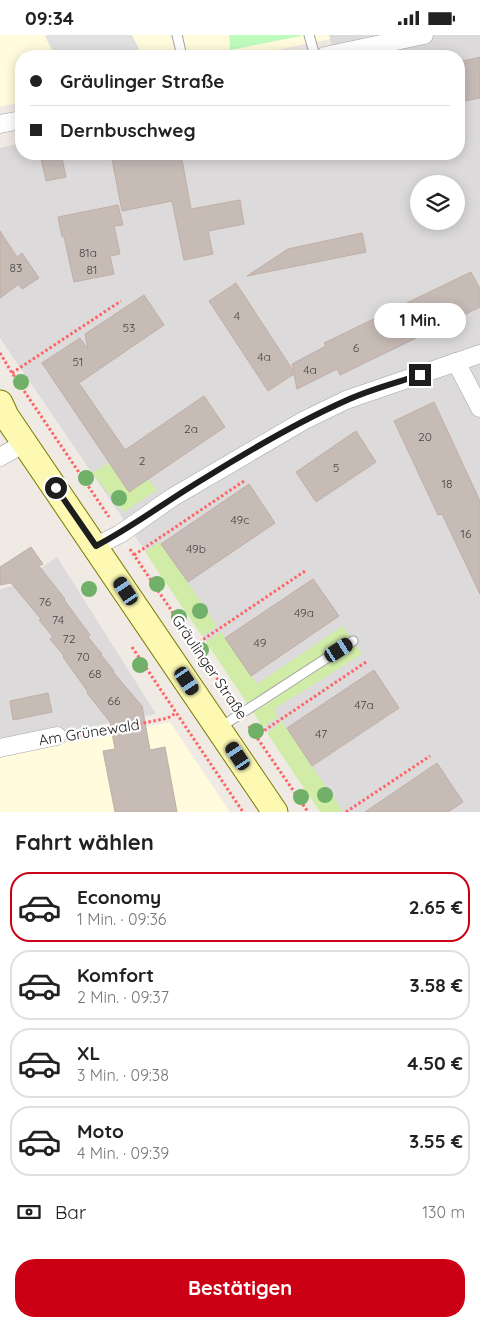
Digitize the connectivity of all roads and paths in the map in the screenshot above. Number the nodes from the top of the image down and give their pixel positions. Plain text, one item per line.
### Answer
1 (178, 35) edge
2 (309, 35) edge
3 (424, 35) edge
4 (181, 50) edge
5 (313, 50) edge
6 (353, 50) edge
7 (15, 121) edge
8 (0, 124) edge
9 (121, 301) dead end
10 (0, 353) edge
11 (480, 355) edge
12 (456, 362) junction
13 (12, 373) junction
14 (480, 408) edge
15 (2, 409) edge
16 (25, 443) junction
17 (0, 457) edge
18 (244, 481) dead end
19 (113, 524) dead end
20 (96, 546) junction
21 (128, 547) dead end
22 (134, 555) junction
23 (305, 571) dead end
24 (128, 641) dead end
25 (354, 641) dead end
26 (195, 645) junction
27 (366, 662) dead end
28 (176, 713) junction
29 (241, 713) junction
30 (219, 728) junction
31 (256, 736) junction
32 (57, 737) joint
33 (0, 748) edge
34 (430, 756) dead end
35 (243, 812) edge
36 (275, 812) edge
37 (308, 812) edge
38 (346, 812) edge

1 - 4 lane
2 - 5 lane
3 - 6 street
7 - 8 street
9 - 13 path
10 - 13 path
11 - 12 street
12 - 14 street
12 - 20 street
13 - 19 path
15 - 16 main road, Gräulinger Straße
16 - 17 street
16 - 20 main road, Gräulinger Straße
18 - 22 path
20 - 30 main road, Gräulinger Straße
21 - 22 path, Gräulinger Straße
22 - 26 path, Gräulinger Straße
23 - 26 path
24 - 28 path
25 - 29 lane
26 - 29 path, Gräulinger Straße
27 - 31 path
28 - 32 path, Am Grünewald
28 - 35 path
29 - 30 lane
29 - 31 path, Gräulinger Straße
30 - 36 main road, Gräulinger Straße
31 - 37 path, Gräulinger Straße
32 - 33 street, Am Grünewald
34 - 38 path

